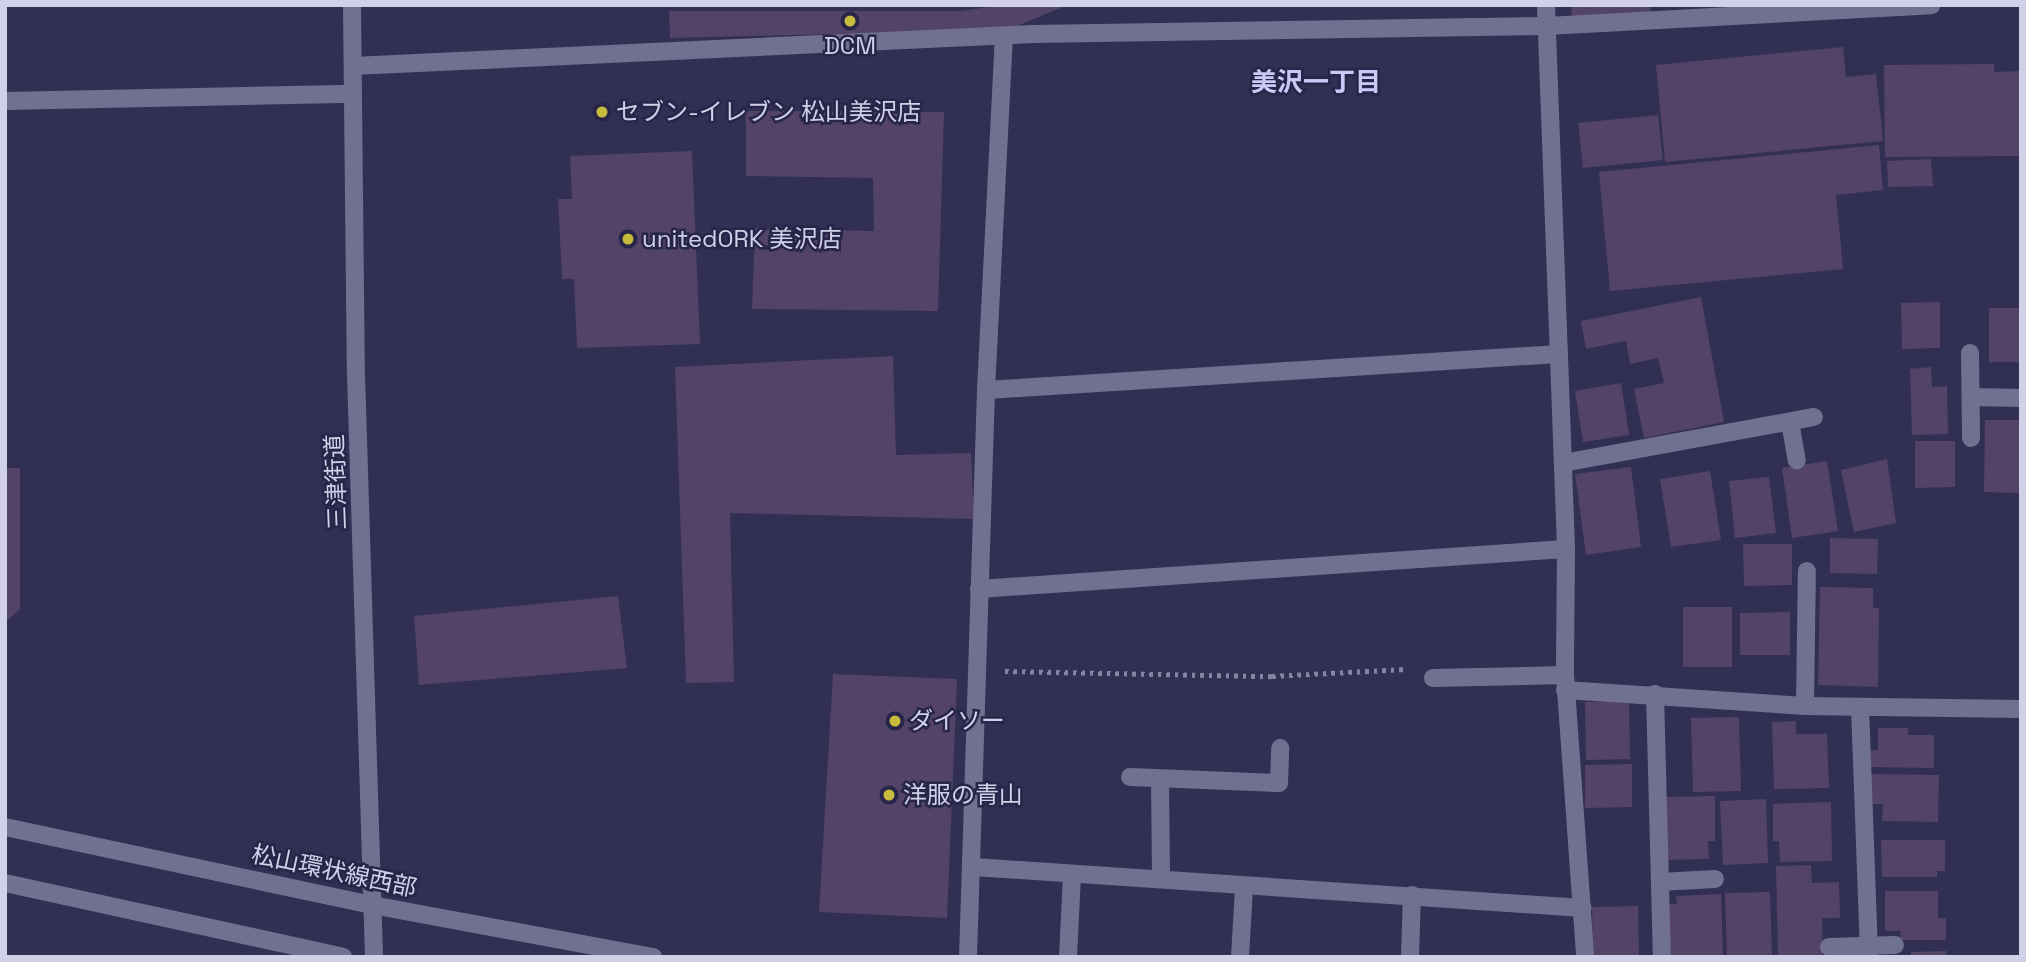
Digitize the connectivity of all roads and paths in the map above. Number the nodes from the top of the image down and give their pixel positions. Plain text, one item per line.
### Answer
1 (352, 5) edge
2 (1546, 5) edge
3 (1931, 5) edge
4 (1547, 26) junction
5 (1004, 38) junction
6 (353, 66) junction
7 (353, 94) junction
8 (5, 101) edge
9 (1970, 353) dead end
10 (1559, 354) junction
11 (986, 390) junction
12 (1971, 397) junction
13 (2021, 398) edge
14 (1814, 417) dead end
15 (1790, 422) junction
16 (1971, 438) dead end
17 (1797, 460) dead end
18 (1563, 463) junction
19 (1566, 549) junction
20 (1807, 571) dead end
21 (979, 589) junction
22 (976, 670) junction
23 (1433, 677) joint
24 (1565, 682) junction
25 (1655, 694) junction
26 (1805, 706) junction
27 (1860, 707) junction
28 (2021, 709) edge
29 (1280, 748) dead end
30 (1130, 777) dead end
31 (1160, 779) junction
32 (5, 827) edge
33 (974, 867) junction
34 (1072, 875) junction
35 (1161, 878) junction
36 (1715, 879) dead end
37 (1660, 882) junction
38 (5, 883) edge
39 (1244, 887) junction
40 (1412, 895) junction
41 (372, 905) junction
42 (1583, 908) junction
43 (1895, 945) dead end
44 (1829, 947) dead end
45 (1869, 951) edge
46 (343, 957) edge
47 (374, 957) edge
48 (653, 957) edge
49 (968, 957) edge
50 (1068, 957) edge
51 (1240, 957) edge
52 (1410, 957) edge
53 (1584, 957) edge
54 (1662, 957) edge

1 - 6 street, 三津街道
2 - 4 street
3 - 4 street
4 - 5 street
4 - 10 street
5 - 6 street
5 - 11 street
6 - 7 street, 三津街道
7 - 8 street
7 - 41 street, 三津街道
9 - 12 street
10 - 11 street
10 - 18 street
11 - 21 street
12 - 13 street
12 - 16 street
14 - 15 street
15 - 17 street
15 - 18 street
18 - 19 street
19 - 21 street
19 - 24 street
20 - 26 street
21 - 22 street
22 - 23 path
22 - 33 street
23 - 24 street
24 - 25 street
24 - 42 street
25 - 26 street
25 - 37 street
26 - 27 street
27 - 28 street
27 - 45 street
29 - 31 street
30 - 31 street
31 - 35 street
32 - 41 street, 松山環状線西部
33 - 34 street
33 - 49 street
34 - 35 street
34 - 50 street
35 - 39 street
36 - 37 street
37 - 54 street
38 - 46 street
39 - 40 street
39 - 51 street
40 - 42 street
40 - 52 street
41 - 47 street, 三津街道
41 - 48 street, 松山環状線西部
42 - 53 street
43 - 45 street
44 - 45 street

